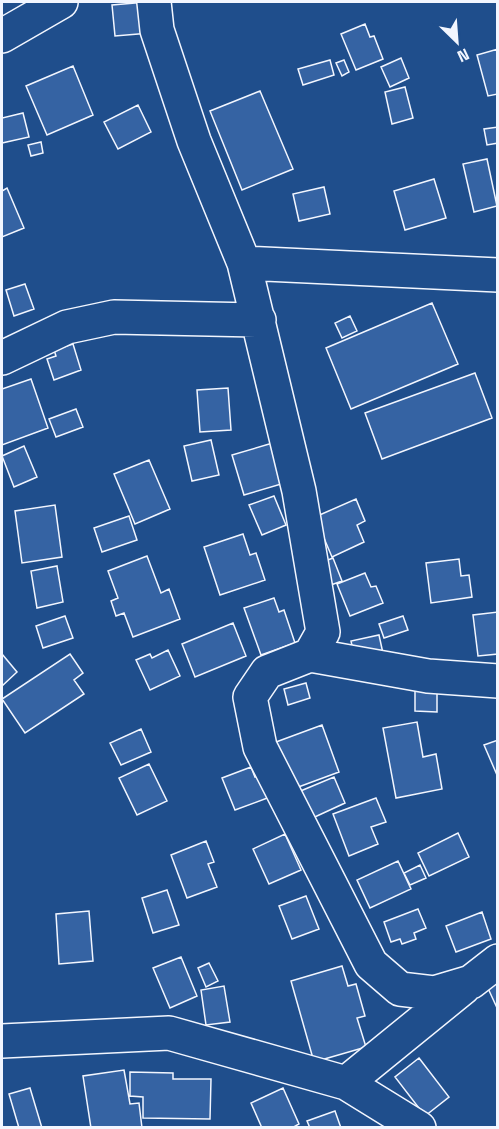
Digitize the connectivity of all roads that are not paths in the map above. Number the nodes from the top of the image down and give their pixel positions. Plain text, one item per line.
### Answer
1 (61, 2) edge
2 (154, 2) edge
3 (2, 36) edge
4 (244, 263) junction
5 (498, 274) edge
6 (259, 320) junction
7 (2, 358) edge
8 (310, 655) junction
9 (498, 681) edge
10 (498, 961) edge
11 (471, 982) junction
12 (2, 1041) edge
13 (346, 1083) junction
14 (419, 1128) edge

1 - 3 street
2 - 4 street
4 - 5 street
4 - 6 street
6 - 7 street
6 - 8 street
8 - 9 street
8 - 11 street
10 - 11 street
11 - 13 street
12 - 13 street
13 - 14 street

